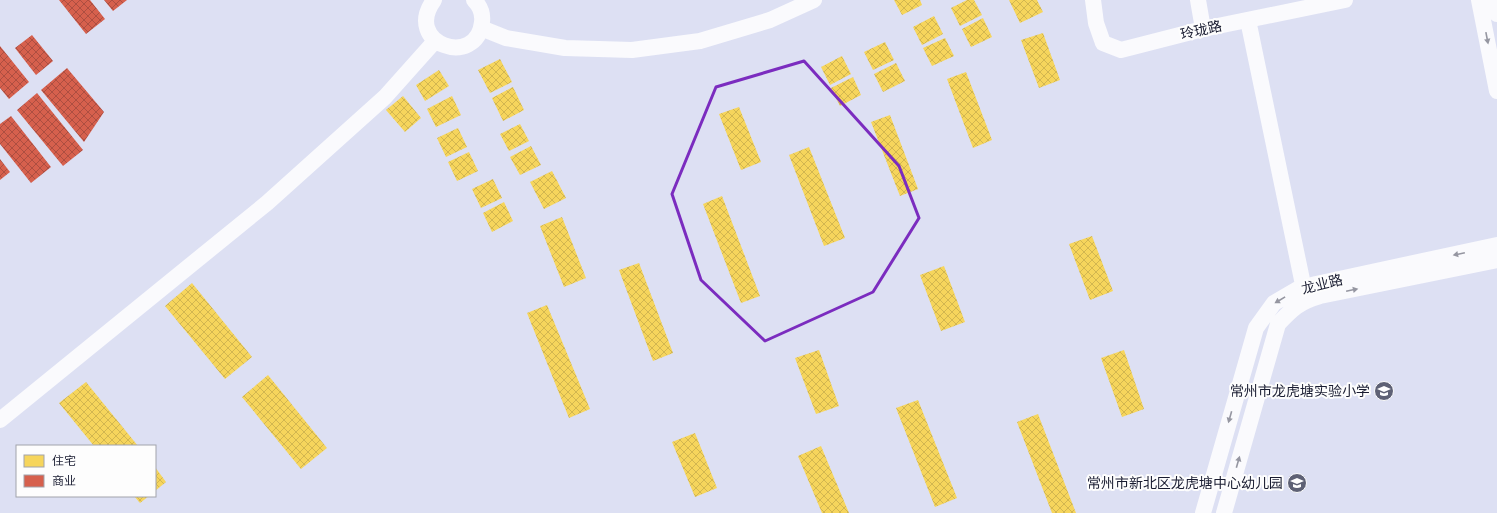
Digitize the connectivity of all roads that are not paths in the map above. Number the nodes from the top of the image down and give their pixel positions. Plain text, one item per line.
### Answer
1 (434, 0) edge
2 (474, 0) edge
3 (814, 0) edge
4 (1093, 0) edge
5 (1198, 0) edge
6 (1345, 0) edge
7 (1479, 0) edge
8 (1494, 0) edge
9 (1497, 14) edge
10 (1248, 20) junction
11 (481, 28) junction
12 (1203, 29) junction
13 (435, 41) junction
14 (1497, 91) edge
15 (1497, 245) edge
16 (1497, 260) edge
17 (1305, 294) junction
18 (0, 420) edge
19 (1203, 513) edge
20 (1224, 513) edge

1 - 13 street
2 - 11 street
3 - 11 street
4 - 12 street, 玲珑路
5 - 12 street
6 - 10 street, 玲珑路
7 -> 14 street
8 - 9 street
10 - 12 street, 玲珑路
10 - 17 street
11 - 13 street
13 - 18 street
15 -> 17 street, 龙业路
17 -> 16 street, 龙业路
17 -> 19 street, 龙业路
20 -> 17 street, 龙业路

